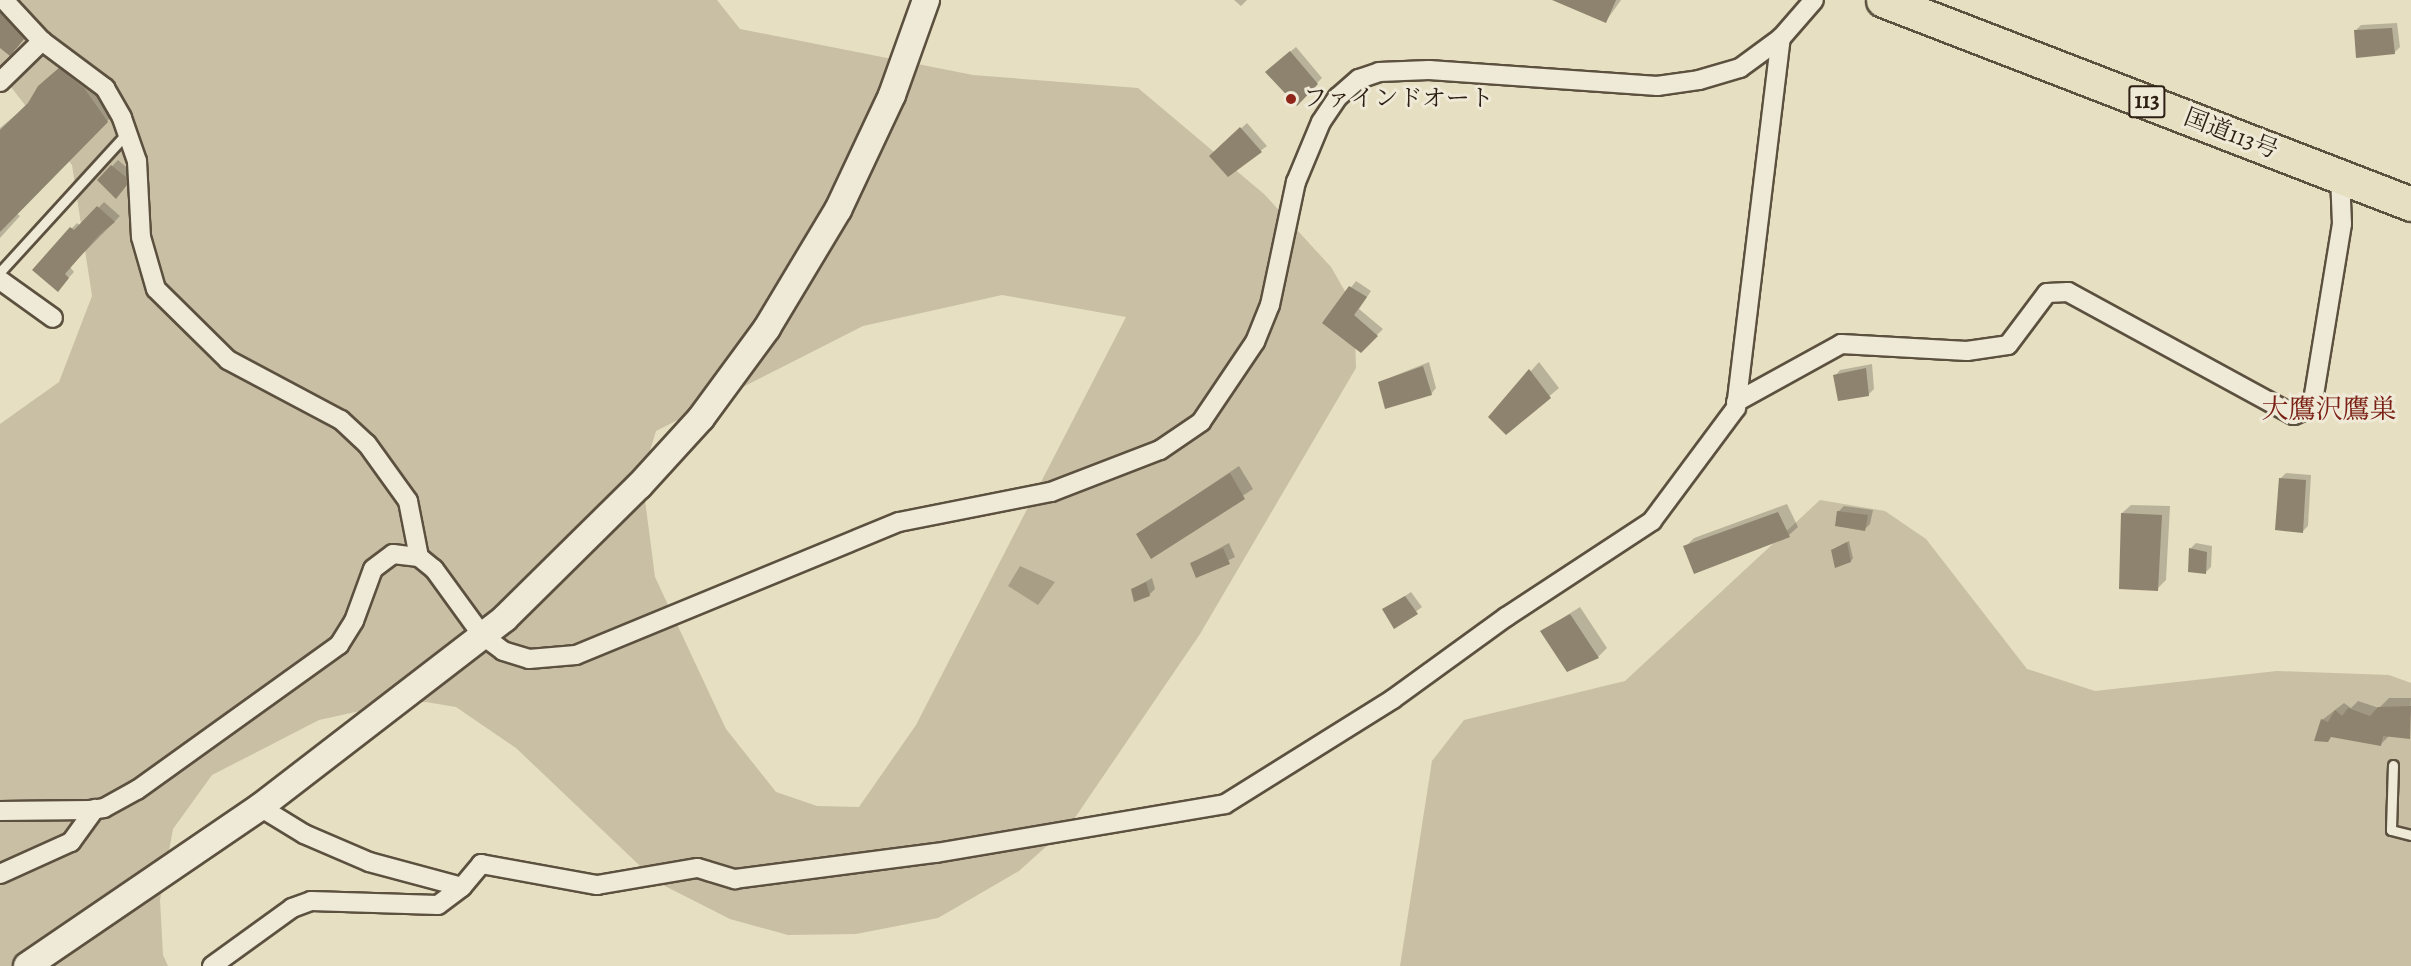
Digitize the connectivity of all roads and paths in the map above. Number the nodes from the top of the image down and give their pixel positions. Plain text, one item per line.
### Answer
1 (4, 0) edge
2 (926, 0) edge
3 (1815, 0) edge
4 (1883, 0) edge
5 (1781, 38) junction
6 (42, 41) junction
7 (0, 82) edge
8 (127, 134) junction
9 (2340, 177) junction
10 (2411, 204) edge
11 (0, 272) edge
12 (0, 280) edge
13 (53, 318) dead end
14 (1736, 402) junction
15 (419, 557) junction
16 (482, 635) junction
17 (2393, 765) dead end
18 (260, 807) junction
19 (95, 809) junction
20 (0, 811) edge
21 (2411, 835) edge
22 (0, 874) edge
23 (462, 887) junction
24 (27, 966) edge
25 (212, 966) edge

1 - 6 street
2 - 16 street
3 - 5 street
4 - 9 highway, 国道113号 / 113
5 - 14 street
5 - 16 street
6 - 7 street
6 - 8 street
8 - 11 lane
8 - 15 street
9 - 10 highway, 国道113号 / 113
9 - 14 street
12 - 13 street
14 - 23 street
15 - 16 street
15 - 19 street
16 - 18 street
17 - 21 lane
18 - 23 street
18 - 24 street
19 - 20 street
19 - 22 street
23 - 25 street

